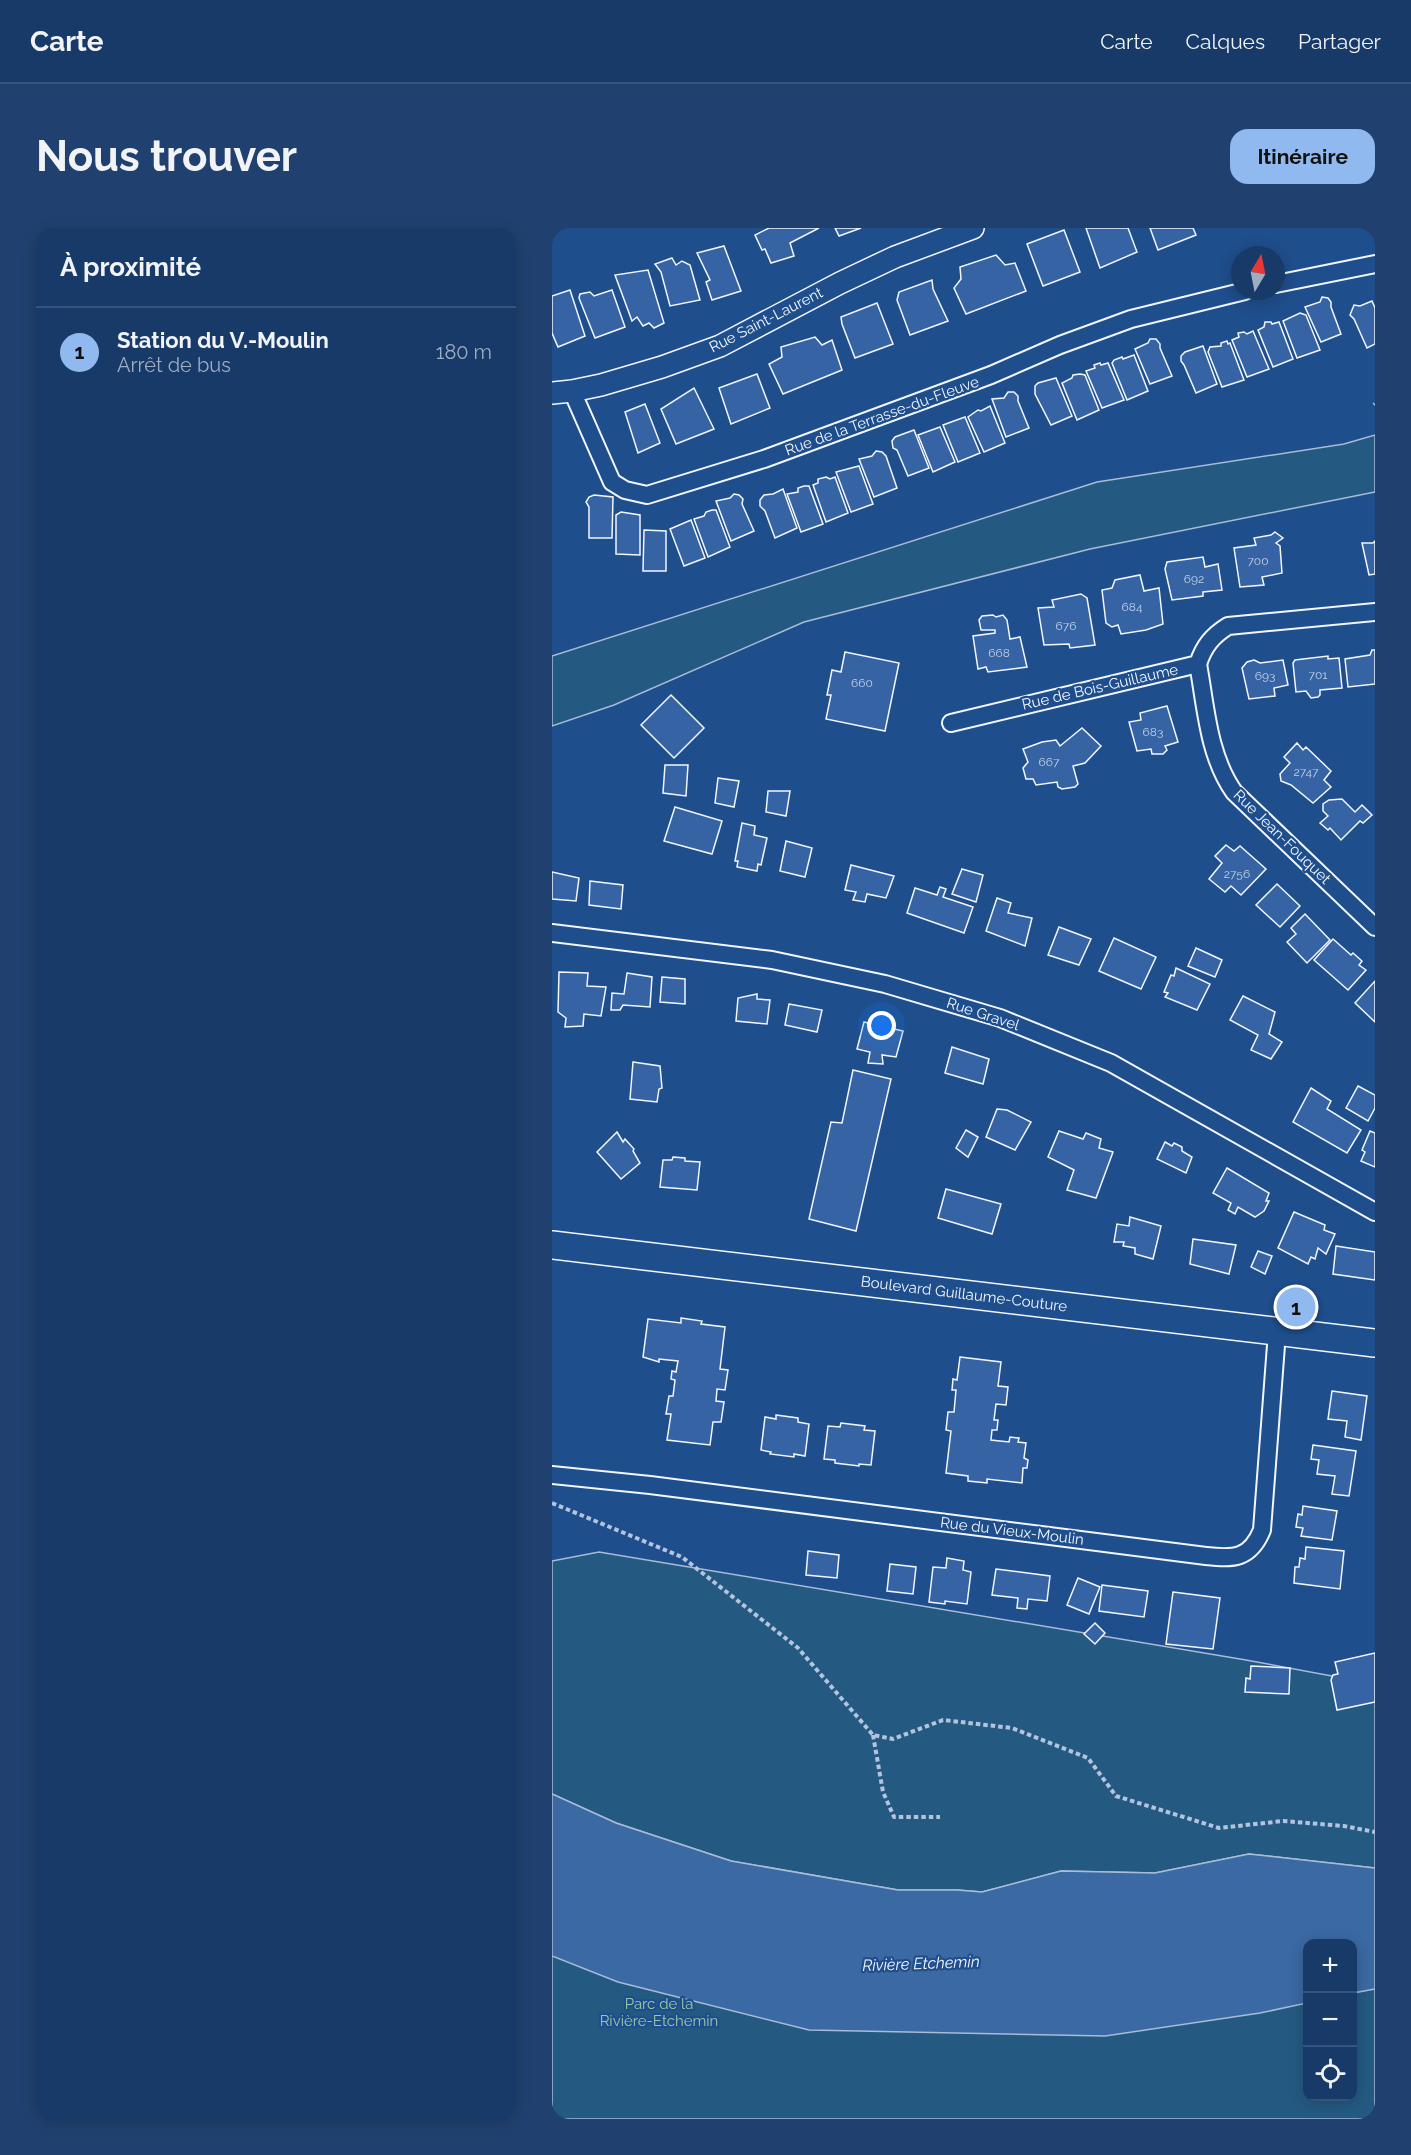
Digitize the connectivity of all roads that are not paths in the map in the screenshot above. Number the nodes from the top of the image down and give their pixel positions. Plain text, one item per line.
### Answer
1 (973, 228) edge
2 (1375, 264) edge
3 (1285, 282) edge
4 (1231, 294) edge
5 (562, 392) edge
6 (1375, 612) edge
7 (1198, 664) junction
8 (951, 723) dead end
9 (1375, 927) edge
10 (552, 933) edge
11 (1375, 1212) edge
12 (552, 1245) edge
13 (1277, 1332) junction
14 (1375, 1343) edge
15 (552, 1475) edge

1 - 5 street, Rue Saint-Laurent
2 - 3 street
4 - 5 street, Rue de la Terrasse-du-Fleuve
6 - 7 street, Rue de Bois-Guillaume
7 - 8 street, Rue de Bois-Guillaume
7 - 9 street, Rue Jean-Fouquet
10 - 11 street, Rue Gravel
12 - 13 main road, Boulevard Guillaume-Couture
13 - 14 main road, Boulevard Guillaume-Couture
13 - 15 street, Rue du Vieux-Moulin

